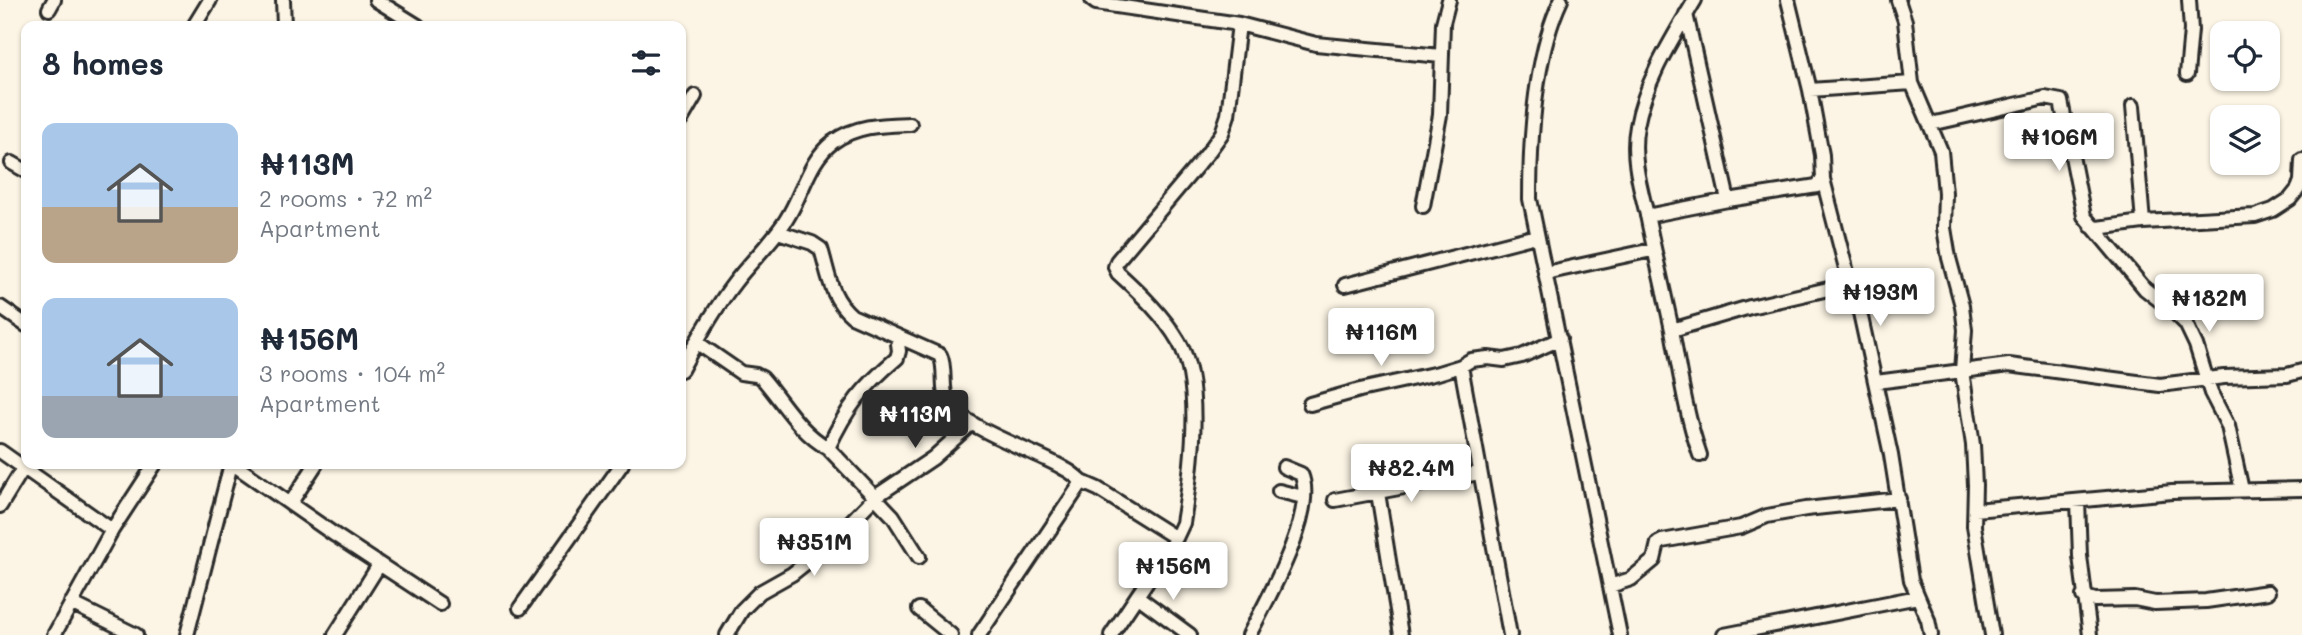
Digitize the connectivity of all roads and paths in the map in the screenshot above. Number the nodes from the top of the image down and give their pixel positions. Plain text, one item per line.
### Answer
1 (210, 0) edge
2 (283, 0) edge
3 (376, 0) edge
4 (1092, 0) edge
5 (1449, 0) edge
6 (1561, 0) edge
7 (1695, 0) edge
8 (1788, 0) edge
9 (1898, 0) edge
10 (2189, 0) edge
11 (1686, 14) junction
12 (197, 21) edge
13 (284, 21) edge
14 (410, 21) edge
15 (1239, 24) junction
16 (1441, 56) junction
17 (2186, 74) dead end
18 (1912, 83) junction
19 (1810, 90) junction
20 (695, 96) dead end
21 (2133, 106) dead end
22 (686, 111) edge
23 (910, 124) dead end
24 (1931, 124) junction
25 (2302, 160) edge
26 (12, 163) dead end
27 (21, 168) edge
28 (1824, 179) junction
29 (1728, 200) junction
30 (1423, 206) dead end
31 (1647, 216) junction
32 (2143, 222) junction
33 (2091, 226) junction
34 (778, 232) junction
35 (1536, 236) junction
36 (1653, 250) junction
37 (1545, 273) junction
38 (1850, 284) junction
39 (1345, 285) dead end
40 (0, 307) edge
41 (21, 322) edge
42 (1672, 330) junction
43 (897, 336) junction
44 (1560, 339) junction
45 (696, 342) junction
46 (686, 361) edge
47 (1461, 366) junction
48 (1962, 371) junction
49 (2302, 371) edge
50 (2206, 380) junction
51 (1876, 382) junction
52 (1310, 404) dead end
53 (972, 423) junction
54 (828, 448) junction
55 (0, 452) edge
56 (1700, 456) dead end
57 (21, 465) edge
58 (1284, 467) dead end
59 (23, 469) edge
60 (27, 469) edge
61 (152, 469) edge
62 (231, 469) edge
63 (239, 469) edge
64 (313, 469) edge
65 (618, 469) edge
66 (1479, 473) junction
67 (1082, 482) junction
68 (2302, 489) edge
69 (2242, 490) junction
70 (1279, 491) dead end
71 (1378, 493) junction
72 (875, 497) junction
73 (1303, 498) junction
74 (1899, 499) junction
75 (1335, 500) dead end
76 (2078, 500) junction
77 (289, 504) junction
78 (0, 506) edge
79 (1975, 510) junction
80 (112, 530) junction
81 (1176, 538) junction
82 (919, 557) dead end
83 (379, 565) junction
84 (1610, 586) junction
85 (2268, 592) dead end
86 (1137, 596) junction
87 (2083, 596) junction
88 (1918, 597) junction
89 (71, 603) junction
90 (440, 604) dead end
91 (520, 608) dead end
92 (919, 609) dead end
93 (54, 635) edge
94 (136, 635) edge
95 (187, 635) edge
96 (335, 635) edge
97 (727, 635) edge
98 (951, 635) edge
99 (979, 635) edge
100 (1111, 635) edge
101 (1189, 635) edge
102 (1249, 635) edge
103 (1401, 635) edge
104 (1510, 635) edge
105 (1620, 635) edge
106 (1724, 635) edge
107 (1931, 635) edge
108 (1992, 635) edge
109 (2090, 635) edge

1 - 12 street
2 - 13 street
3 - 14 street
4 - 15 street
5 - 16 street
6 - 35 street
7 - 11 street
8 - 19 street
9 - 18 street
10 - 17 street
11 - 29 street
11 - 31 street
15 - 16 street
15 - 81 street
16 - 30 street
18 - 19 street
18 - 24 street
19 - 28 street
20 - 22 street
21 - 32 street
23 - 34 street
24 - 33 street
24 - 48 street
25 - 32 street
26 - 27 street
28 - 29 street
28 - 38 street
29 - 31 street
31 - 36 street
32 - 33 street
33 - 50 street
34 - 43 street
34 - 45 street
35 - 37 street
35 - 39 street
36 - 37 street
36 - 42 street
37 - 44 street
38 - 42 street
38 - 51 street
40 - 41 street
42 - 56 street
43 - 53 street
43 - 54 street
44 - 47 street
44 - 84 street
45 - 46 street
45 - 54 street
47 - 52 street
47 - 66 street
48 - 50 street
48 - 51 street
48 - 79 street
49 - 50 street
50 - 69 street
51 - 74 street
53 - 67 street
53 - 72 street
54 - 72 street
55 - 57 street
58 - 73 street
59 - 78 street
60 - 80 street
61 - 80 street
62 - 95 street
63 - 77 street
64 - 77 street
65 - 91 street
66 - 71 street
66 - 104 street
67 - 81 street
67 - 99 street
68 - 69 street
69 - 76 street
70 - 73 street
71 - 75 street
71 - 103 street
72 - 82 street
72 - 97 street
73 - 102 street
74 - 84 street
74 - 88 street
76 - 79 street
76 - 87 street
77 - 83 street
79 - 108 street
80 - 89 street
81 - 86 street
83 - 90 street
83 - 96 street
84 - 105 street
85 - 87 street
86 - 100 street
86 - 101 street
87 - 109 street
88 - 106 street
88 - 107 street
89 - 93 street
89 - 94 street
92 - 98 street

